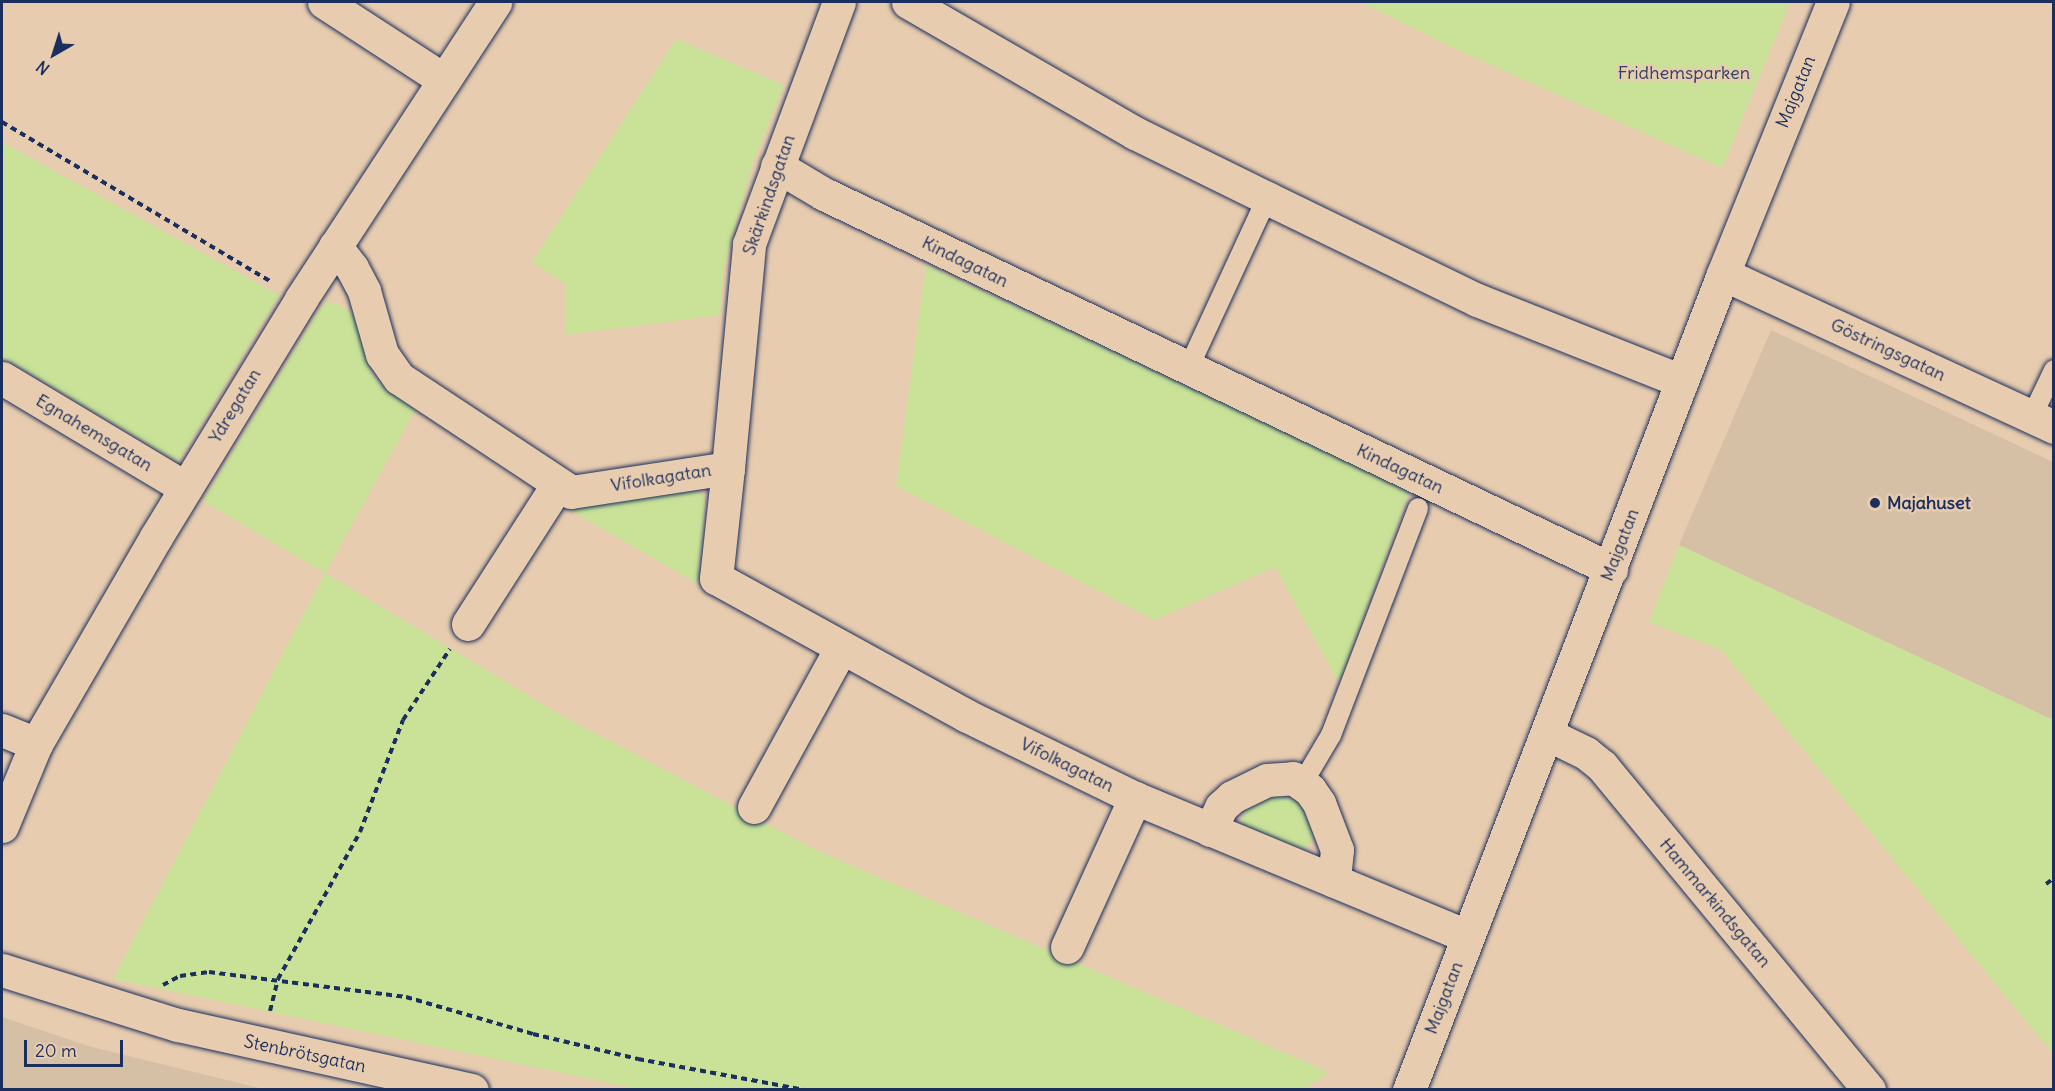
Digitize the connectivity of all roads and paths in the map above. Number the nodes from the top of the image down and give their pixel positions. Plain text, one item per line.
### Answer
1 (324, 2) edge
2 (495, 2) edge
3 (839, 2) edge
4 (908, 2) edge
5 (1833, 2) edge
6 (444, 80) junction
7 (2, 122) edge
8 (777, 166) junction
9 (1267, 198) junction
10 (335, 246) junction
11 (1723, 274) junction
12 (301, 299) junction
13 (1188, 369) junction
14 (2054, 370) edge
15 (2, 378) edge
16 (1682, 381) junction
17 (2043, 422) edge
18 (728, 468) junction
19 (558, 484) junction
20 (186, 488) junction
21 (1418, 508) dead end
22 (1611, 569) junction
23 (468, 624) joint
24 (841, 648) junction
25 (2, 730) edge
26 (1547, 734) junction
27 (36, 744) junction
28 (1302, 784) junction
29 (1135, 798) junction
30 (754, 807) dead end
31 (2, 826) edge
32 (1210, 830) junction
33 (2054, 878) edge
34 (1334, 881) junction
35 (2046, 884) dead end
36 (1467, 936) junction
37 (1067, 947) dead end
38 (2, 970) edge
39 (278, 979) junction
40 (142, 1015) junction
41 (472, 1089) edge
42 (806, 1089) edge
43 (1409, 1089) edge
44 (1869, 1089) edge

1 - 6 street
2 - 6 street, Ydregatan
3 - 8 street, Skärkindsgatan
4 - 9 street
5 - 11 street, Majgatan
6 - 10 street, Ydregatan
7 - 12 path
8 - 13 street, Kindagatan
8 - 18 street, Skärkindsgatan
9 - 13 lane
9 - 16 street
10 - 12 street, Ydregatan
10 - 19 street, Vifolkagatan
11 - 16 street, Majgatan
11 - 17 street, Göstringsgatan
12 - 20 street, Ydregatan
13 - 22 street, Kindagatan
14 - 17 lane
15 - 20 street, Egnahemsgatan
16 - 22 street, Majgatan
18 - 19 street, Vifolkagatan
18 - 24 street, Vifolkagatan
19 - 23 street
20 - 27 street, Ydregatan
21 - 28 lane
22 - 26 street, Majgatan
23 - 39 path
24 - 29 street, Vifolkagatan
24 - 30 street
25 - 27 street
26 - 36 street, Majgatan
26 - 44 street, Hammarkindsgatan
27 - 31 street, Ydregatan
28 - 32 street
28 - 34 street
29 - 32 street, Vifolkagatan
29 - 37 street, Vifolkagatan
32 - 34 street, Vifolkagatan
33 - 35 path
34 - 36 street, Vifolkagatan
36 - 43 street, Majgatan
38 - 40 street, Stenbrötsgatan
39 - 40 path
39 - 42 path
40 - 41 street, Stenbrötsgatan

